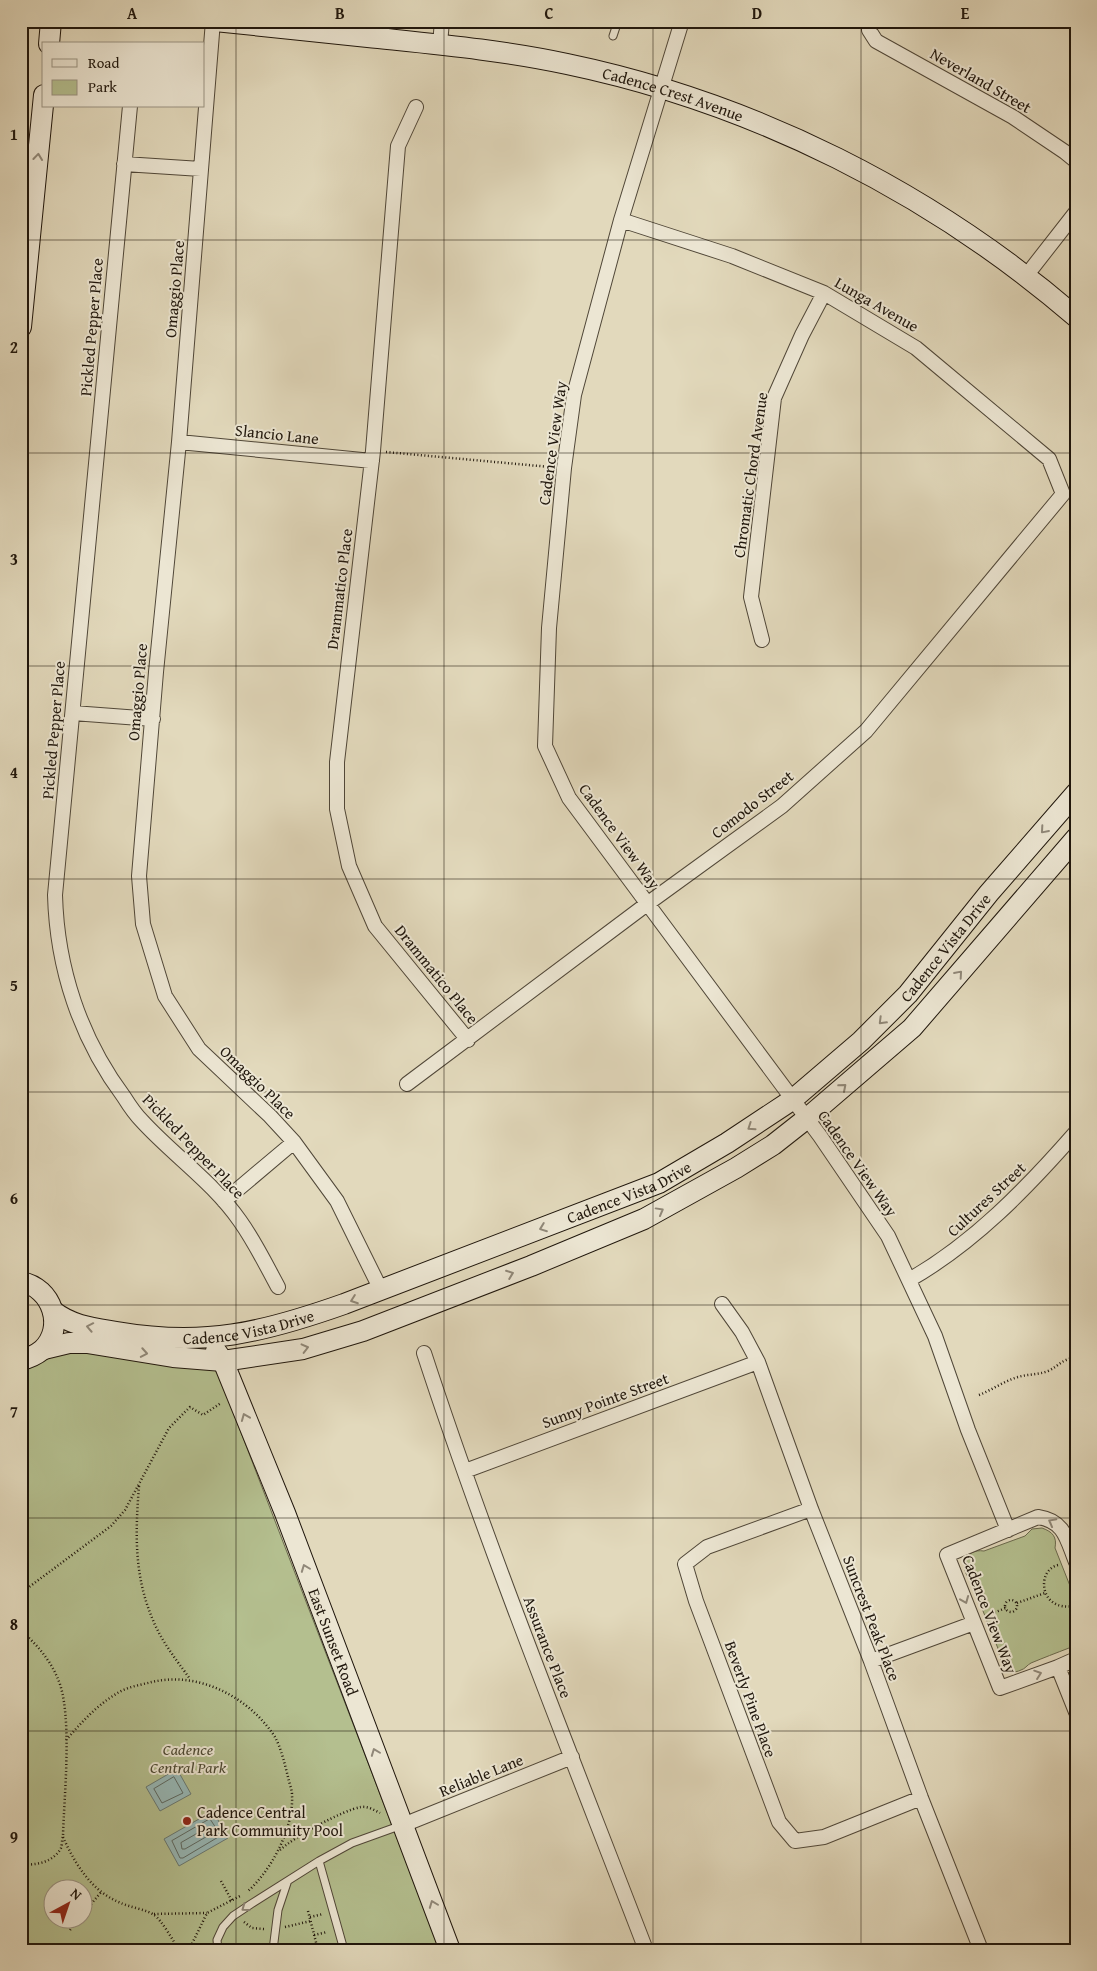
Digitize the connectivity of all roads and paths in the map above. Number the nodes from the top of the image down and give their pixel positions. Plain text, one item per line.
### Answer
1 (51, 21) edge
2 (214, 21) edge
3 (442, 21) edge
4 (618, 21) edge
5 (664, 21) edge
6 (240, 22) edge
7 (681, 24) edge
8 (870, 26) edge
9 (613, 36) dead end
10 (49, 42) edge
11 (440, 44) junction
12 (661, 89) junction
13 (416, 107) dead end
14 (43, 108) edge
15 (130, 108) edge
16 (1076, 161) edge
17 (124, 164) junction
18 (201, 169) junction
19 (1076, 212) edge
20 (622, 220) junction
21 (1026, 276) junction
22 (824, 293) junction
23 (1076, 317) edge
24 (21, 327) edge
25 (179, 442) junction
26 (372, 456) junction
27 (564, 468) junction
28 (1063, 494) joint
29 (762, 640) dead end
30 (72, 712) junction
31 (153, 719) junction
32 (1073, 803) edge
33 (1076, 838) edge
34 (648, 904) junction
35 (468, 1040) junction
36 (407, 1084) dead end
37 (792, 1100) junction
38 (806, 1119) junction
39 (1076, 1132) edge
40 (294, 1142) junction
41 (224, 1201) junction
42 (21, 1266) edge
43 (909, 1280) junction
44 (30, 1285) edge
45 (278, 1287) dead end
46 (381, 1290) junction
47 (722, 1304) dead end
48 (53, 1310) junction
49 (207, 1338) junction
50 (44, 1349) junction
51 (424, 1353) dead end
52 (1076, 1358) edge
53 (21, 1360) edge
54 (223, 1361) junction
55 (758, 1362) junction
56 (979, 1395) dead end
57 (221, 1402) dead end
58 (465, 1471) junction
59 (139, 1484) junction
60 (811, 1509) junction
61 (1008, 1530) junction
62 (1076, 1562) edge
63 (1058, 1565) dead end
64 (21, 1593) edge
65 (1045, 1593) junction
66 (1017, 1603) junction
67 (1074, 1606) dead end
68 (1006, 1608) junction
69 (988, 1615) dead end
70 (974, 1623) junction
71 (21, 1631) edge
72 (1076, 1659) edge
73 (871, 1662) junction
74 (1058, 1667) junction
75 (190, 1679) junction
76 (1076, 1712) edge
77 (66, 1740) junction
78 (572, 1757) junction
79 (921, 1798) junction
80 (381, 1813) dead end
81 (403, 1824) junction
82 (63, 1836) junction
83 (279, 1851) junction
84 (319, 1860) junction
85 (21, 1864) edge
86 (220, 1881) dead end
87 (286, 1883) junction
88 (102, 1891) junction
89 (231, 1901) junction
90 (92, 1903) edge
91 (234, 1905) dead end
92 (308, 1910) dead end
93 (207, 1913) junction
94 (154, 1914) junction
95 (243, 1921) dead end
96 (311, 1921) junction
97 (285, 1927) dead end
98 (266, 1929) dead end
99 (179, 1950) edge
100 (189, 1950) edge
101 (218, 1950) edge
102 (273, 1950) edge
103 (318, 1950) edge
104 (344, 1950) edge
105 (450, 1950) edge
106 (646, 1950) edge
107 (981, 1950) edge

1 - 10 street
2 - 6 street, Cadence Crest Avenue
2 - 18 street, Omaggio Place
3 - 11 street
4 - 9 lane
5 - 7 lane
6 - 11 street, Cadence Crest Avenue
7 - 12 street, Cadence View Way
8 - 16 street, Neverland Street
11 - 12 street, Cadence Crest Avenue
12 - 20 street, Cadence View Way
12 - 21 street, Cadence Crest Avenue
13 - 26 street, Drammatico Place
24 -> 14 street
15 - 17 street, Pickled Pepper Place
17 - 18 street
17 - 30 street, Pickled Pepper Place
18 - 25 street, Omaggio Place
19 - 21 street
20 - 22 street, Lunga Avenue
20 - 27 street, Cadence View Way
21 - 23 street, Cadence Crest Avenue
22 - 28 street, Lunga Avenue
22 - 29 street, Chromatic Chord Avenue
25 - 26 street, Slancio Lane
25 - 31 street, Omaggio Place
26 - 27 path
26 - 35 street, Drammatico Place
27 - 34 street, Cadence View Way
28 - 34 street, Comodo Street
30 - 31 street
30 - 41 street, Pickled Pepper Place
31 - 40 street, Omaggio Place
32 -> 37 street, Cadence Vista Drive
38 -> 33 street, Cadence Vista Drive
34 - 35 street, Comodo Street
34 - 37 street, Cadence View Way
35 - 36 street, Comodo Street
37 - 38 street, Cadence View Way
37 -> 46 street, Cadence Vista Drive
38 - 43 street, Cadence View Way
54 -> 38 street, Cadence Vista Drive
39 - 43 street, Cultures Street
40 - 41 street
40 - 46 street, Omaggio Place
41 - 45 street, Pickled Pepper Place
42 - 44 street
43 - 61 street, Cadence View Way
44 - 48 street
46 -> 49 street, Cadence Vista Drive
47 - 55 street, Suncrest Peak Place
49 -> 48 street, Cadence Vista Drive
48 - 50 street
49 - 54 street, East Sunset Road
50 - 53 street, Cadence Vista Drive
50 -> 54 street, Cadence Vista Drive
51 - 58 street, Assurance Place
52 - 56 path
81 -> 54 street, East Sunset Road
55 - 58 street, Sunny Pointe Street
55 - 60 street, Suncrest Peak Place
57 - 59 path
58 - 78 street, Assurance Place
59 - 64 path
59 - 75 path
60 - 73 street, Suncrest Peak Place
60 - 79 street, Beverly Pine Place
62 -> 61 street, Cadence View Way
61 -> 70 street, Cadence View Way
63 - 65 path
65 - 66 path
65 - 67 path
66 - 68 path
66 - 68 path
68 - 69 path
70 - 73 street
70 -> 74 street, Cadence View Way
71 - 77 path
72 - 74 street, Cadence View Way
73 - 79 street, Suncrest Peak Place
74 - 76 street
75 - 77 path
75 - 83 path
77 - 82 path
78 - 81 street, Reliable Lane
78 - 106 street, Assurance Place
79 - 107 street, Suncrest Peak Place
80 - 83 path
81 - 84 lane
105 -> 81 street, East Sunset Road
82 - 85 path
82 - 88 path
83 - 89 path
84 - 87 lane
84 - 104 lane
86 - 89 path
87 -> 101 lane
87 - 102 lane
88 - 90 path
88 - 94 path
89 - 91 path
89 - 93 path
92 - 96 path
93 - 94 path
93 - 100 path
94 - 99 path
95 - 98 path
96 - 97 path
96 - 103 path

